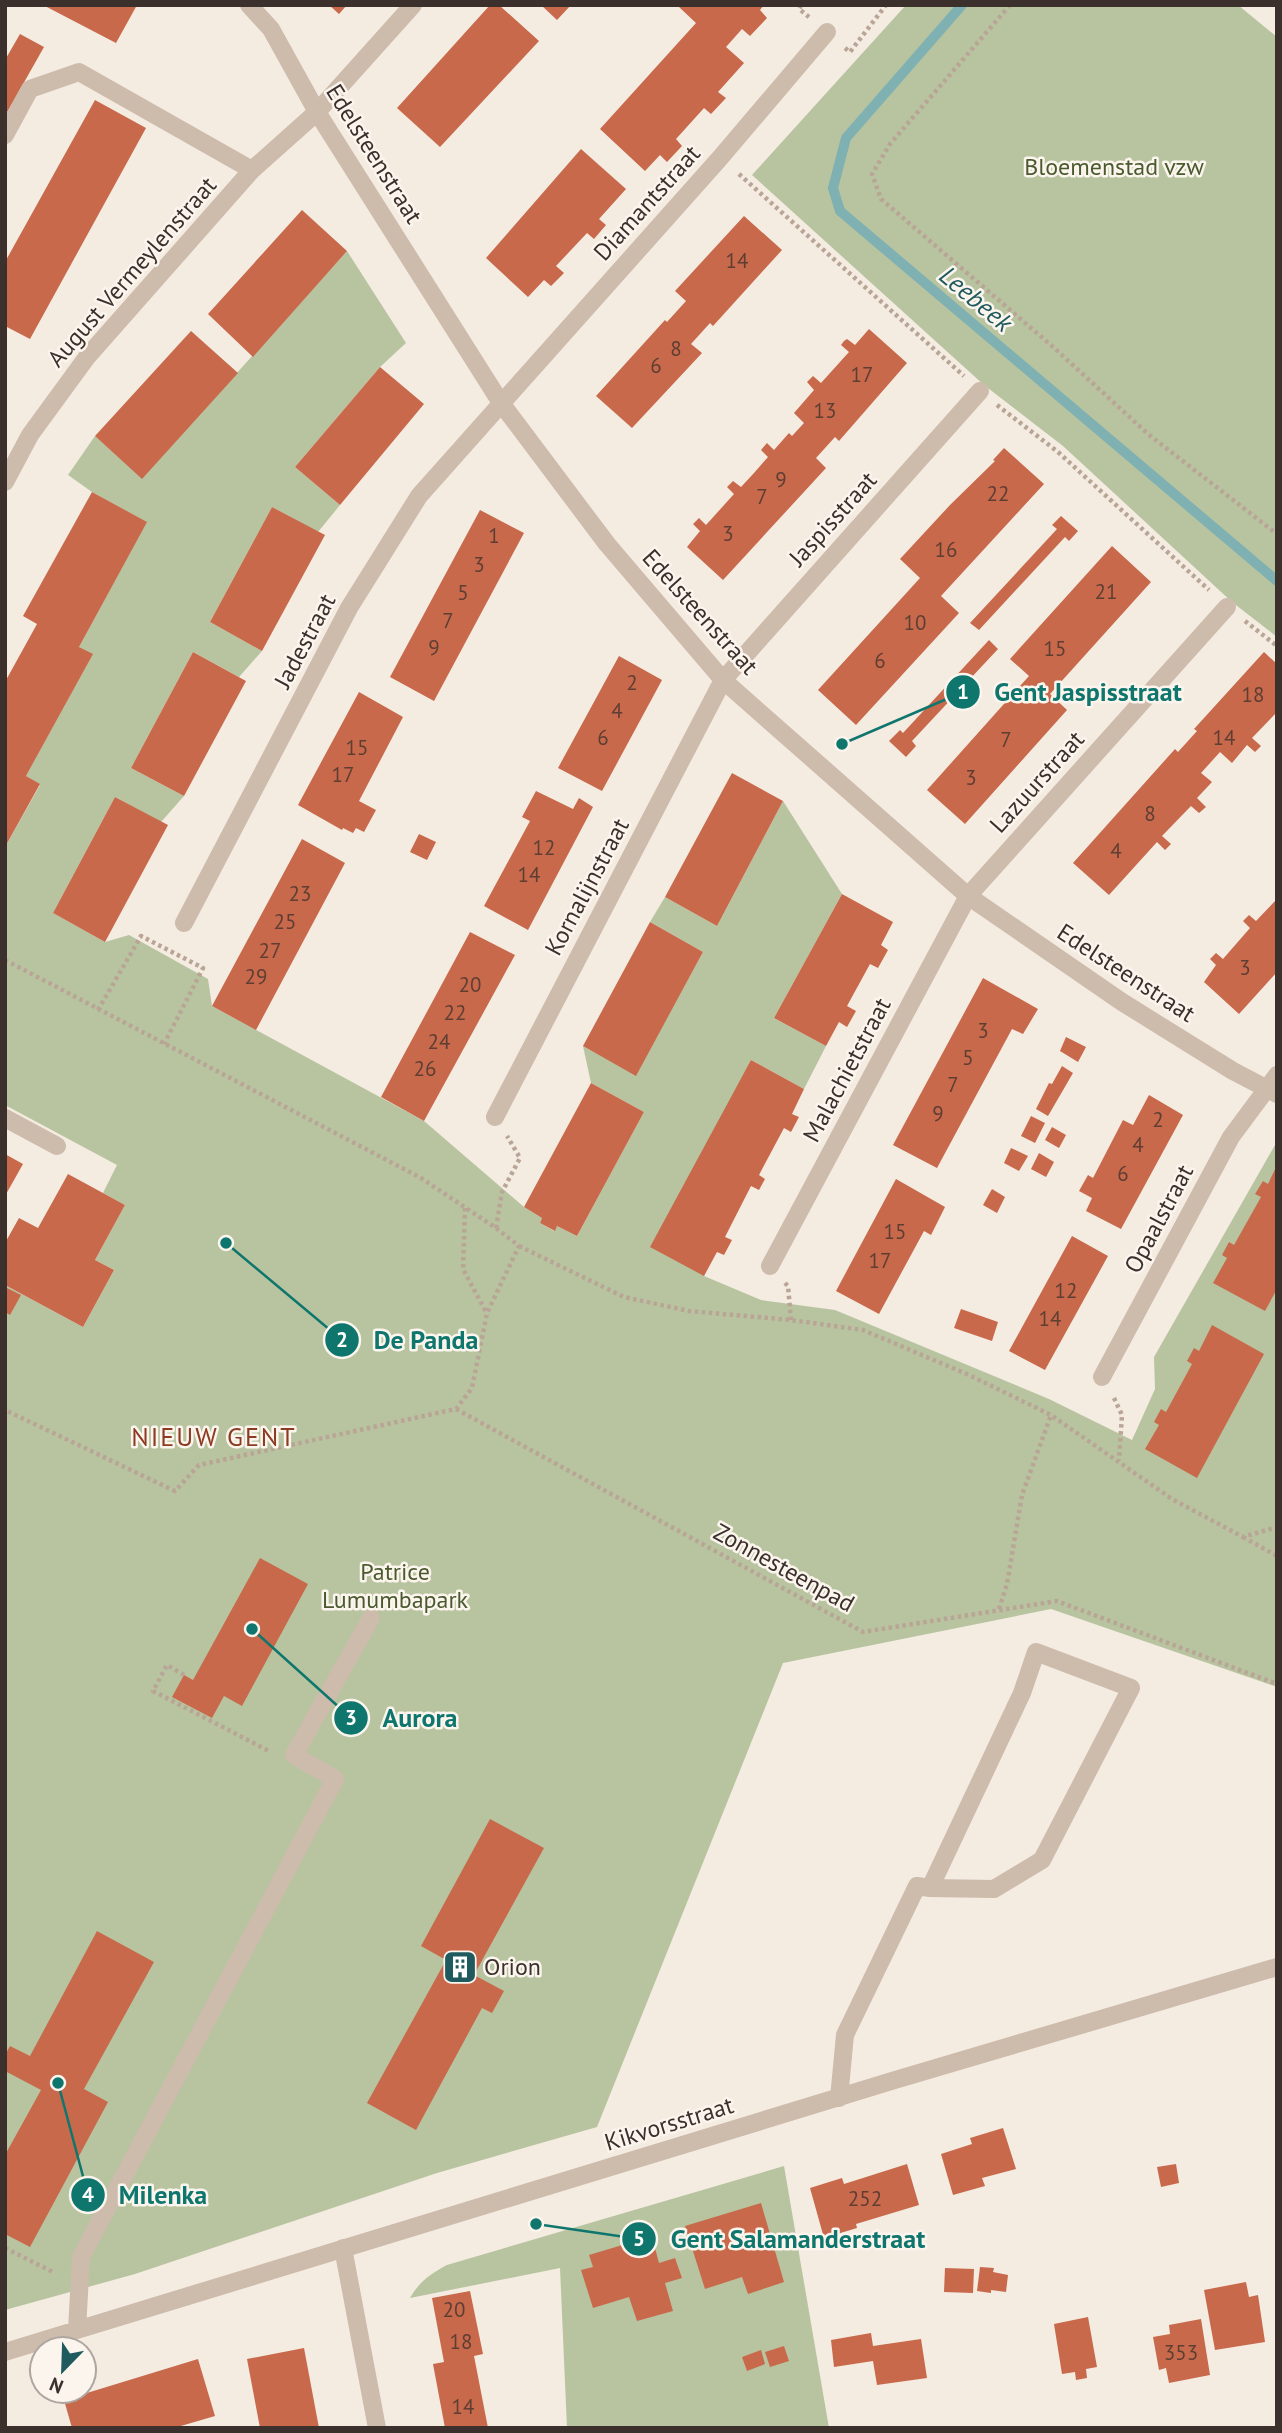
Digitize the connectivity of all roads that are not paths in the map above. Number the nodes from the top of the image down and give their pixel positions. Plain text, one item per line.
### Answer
1 (249, 5) edge
2 (413, 5) edge
3 (827, 32) road end
4 (317, 112) junction
5 (5, 135) edge
6 (252, 170) junction
7 (980, 391) dead end
8 (501, 403) junction
9 (5, 482) edge
10 (1227, 607) dead end
11 (723, 680) junction
12 (968, 896) junction
13 (184, 923) dead end
14 (1273, 1086) edge
15 (495, 1116) road end
16 (5, 1118) edge
17 (57, 1146) dead end
18 (770, 1266) road end
19 (1102, 1377) road end
20 (371, 1618) dead end
21 (930, 1888) junction
22 (1277, 1967) edge
23 (839, 2098) junction
24 (343, 2248) junction
25 (76, 2330) junction
26 (5, 2352) edge
27 (377, 2428) edge

1 - 4 street, Edelsteenstraat
2 - 4 street, August Vermeylenstraat
3 - 8 street, Diamantstraat
4 - 6 street, August Vermeylenstraat
4 - 8 street, Edelsteenstraat
5 - 6 street
6 - 9 street, August Vermeylenstraat
7 - 11 street, Jaspisstraat
8 - 11 street, Edelsteenstraat
8 - 13 street, Jadestraat
10 - 12 street, Lazuurstraat
11 - 12 street, Edelsteenstraat
11 - 15 street, Kornalijnstraat
12 - 14 street, Edelsteenstraat
12 - 18 street, Malachietstraat
14 - 19 street, Opaalstraat
16 - 17 street
20 - 25 street
21 - 21 street
21 - 23 street
22 - 23 street, Kikvorsstraat
23 - 24 street, Kikvorsstraat
24 - 25 street, Kikvorsstraat
24 - 27 street
25 - 26 street, Kikvorsstraat

